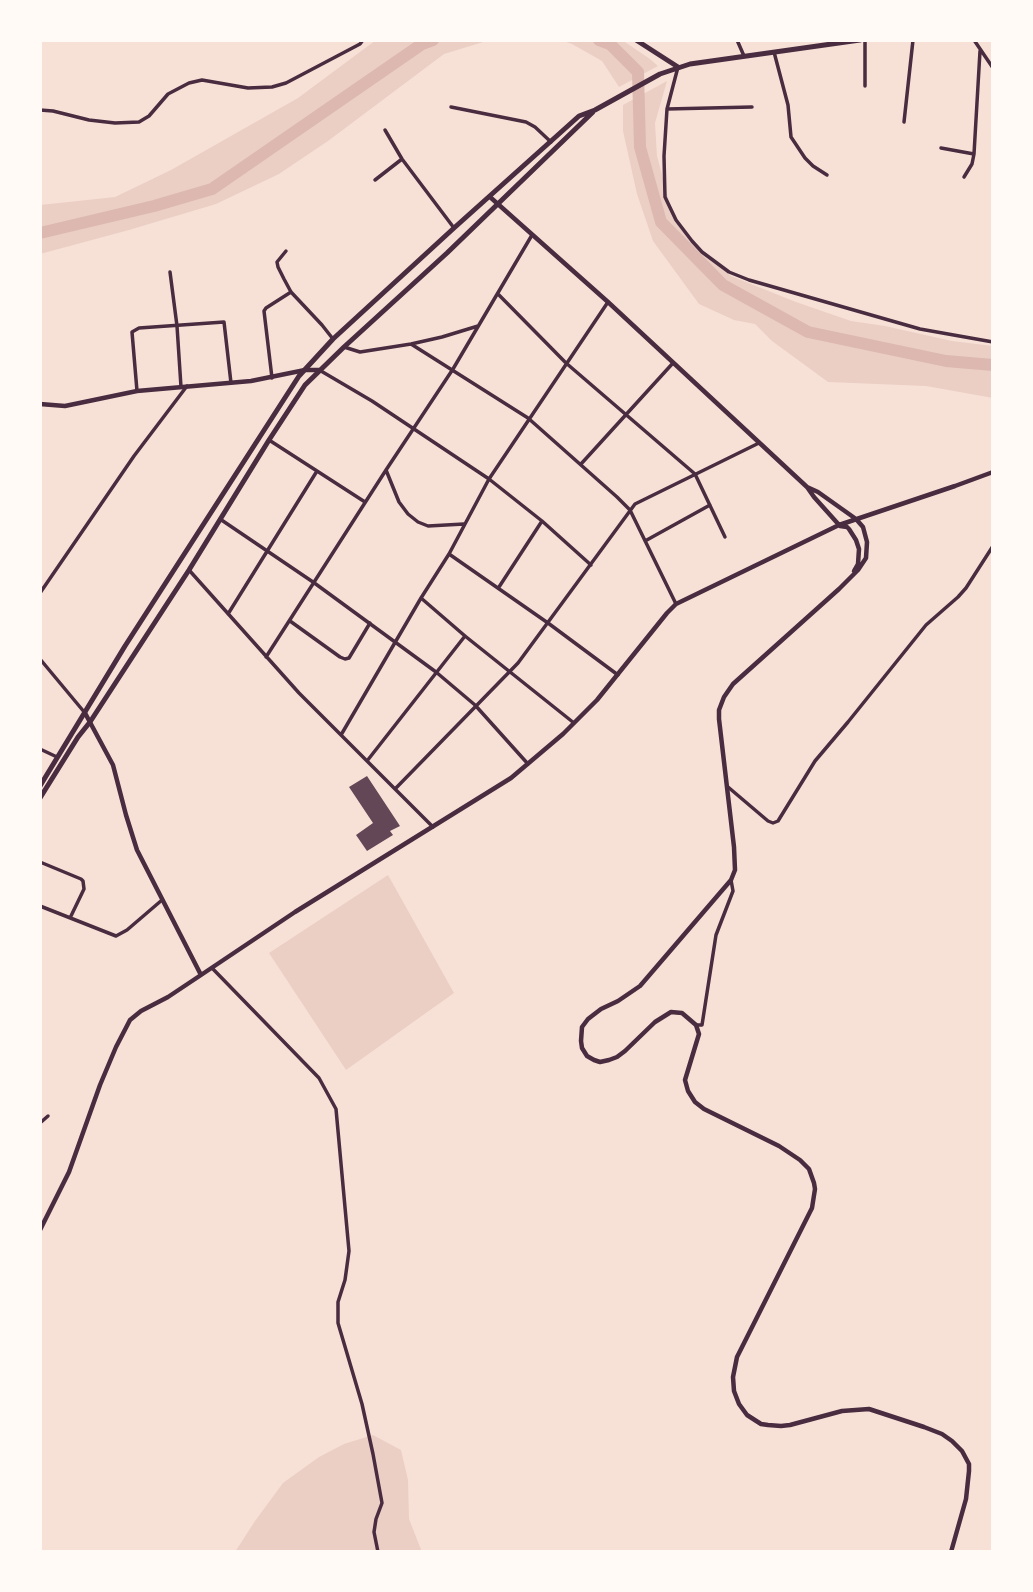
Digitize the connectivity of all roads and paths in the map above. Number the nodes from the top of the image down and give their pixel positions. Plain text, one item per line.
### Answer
1 (363, 40) edge
2 (636, 40) edge
3 (737, 40) edge
4 (862, 40) edge
5 (913, 40) edge
6 (974, 40) edge
7 (980, 51) junction
8 (774, 52) junction
9 (744, 56) junction
10 (678, 67) junction
11 (993, 68) edge
12 (865, 86) dead end
13 (451, 107) dead end
14 (752, 107) dead end
15 (667, 109) junction
16 (40, 110) edge
17 (595, 110) junction
18 (904, 122) dead end
19 (385, 130) dead end
20 (551, 142) junction
21 (941, 148) dead end
22 (974, 155) junction
23 (402, 159) junction
24 (827, 175) dead end
25 (964, 177) dead end
26 (375, 180) dead end
27 (490, 197) junction
28 (498, 203) junction
29 (454, 228) junction
30 (532, 235) junction
31 (286, 251) dead end
32 (170, 272) dead end
33 (292, 292) junction
34 (497, 293) junction
35 (607, 302) junction
36 (480, 325) junction
37 (177, 326) junction
38 (333, 339) junction
39 (993, 342) edge
40 (411, 344) junction
41 (344, 347) junction
42 (566, 363) junction
43 (673, 363) junction
44 (453, 369) junction
45 (305, 370) junction
46 (320, 370) junction
47 (272, 378) junction
48 (231, 383) junction
49 (184, 386) junction
50 (137, 391) junction
51 (40, 404) edge
52 (625, 415) junction
53 (528, 418) junction
54 (413, 429) junction
55 (269, 440) junction
56 (759, 443) junction
57 (581, 464) junction
58 (386, 470) junction
59 (317, 471) junction
60 (993, 472) edge
61 (695, 474) junction
62 (489, 479) junction
63 (807, 487) junction
64 (365, 502) junction
65 (710, 505) junction
66 (630, 510) junction
67 (220, 519) junction
68 (856, 519) junction
69 (542, 521) junction
70 (465, 524) junction
71 (840, 526) junction
72 (725, 537) dead end
73 (645, 541) junction
74 (993, 546) edge
75 (266, 551) junction
76 (449, 554) junction
77 (591, 565) junction
78 (189, 570) junction
79 (852, 575) junction
80 (313, 582) junction
81 (499, 587) junction
82 (40, 593) edge
83 (421, 598) junction
84 (676, 604) junction
85 (228, 614) junction
86 (290, 621) junction
87 (369, 622) junction
88 (548, 623) junction
89 (465, 636) junction
90 (396, 641) junction
91 (266, 657) junction
92 (40, 659) edge
93 (436, 672) junction
94 (509, 672) junction
95 (618, 675) junction
96 (475, 705) junction
97 (85, 713) junction
98 (90, 722) junction
99 (574, 723) junction
100 (341, 735) junction
101 (40, 749) edge
102 (57, 757) junction
103 (367, 761) junction
104 (528, 764) junction
105 (40, 786) edge
106 (727, 787) junction
107 (395, 789) junction
108 (40, 798) edge
109 (433, 827) junction
110 (40, 862) edge
111 (731, 880) junction
112 (162, 900) junction
113 (40, 906) edge
114 (71, 917) junction
115 (212, 968) junction
116 (201, 975) junction
117 (696, 1025) junction
118 (48, 1116) dead end
119 (40, 1123) edge
120 (40, 1230) edge
121 (378, 1552) edge
122 (951, 1552) edge

1 - 16 street
2 - 10 main road
3 - 9 street
4 - 8 main road
4 - 12 street
5 - 18 street
6 - 7 street
7 - 11 street
7 - 22 street
8 - 9 main road
8 - 24 street
9 - 10 main road
10 - 15 street
10 - 17 main road
13 - 20 street
14 - 15 street
15 - 39 street
17 - 20 main road
17 - 28 main road
19 - 23 street
20 - 27 main road
21 - 22 street
22 - 25 street
23 - 26 street
23 - 29 street
27 - 28 street
27 - 29 main road
28 - 30 street
28 - 41 main road
29 - 38 main road
30 - 34 street
30 - 35 street
31 - 33 street
32 - 37 street
33 - 38 street
33 - 47 street
34 - 36 street
34 - 42 street
35 - 42 street
35 - 43 street
36 - 40 street
36 - 44 street
37 - 48 street
37 - 49 street
37 - 50 street
38 - 45 main road
40 - 41 street
40 - 44 street
41 - 46 main road
42 - 52 street
42 - 53 street
43 - 52 street
43 - 56 street
44 - 53 street
44 - 54 street
45 - 46 street
45 - 47 street
45 - 97 main road
46 - 54 street
46 - 55 main road
47 - 48 street
48 - 49 street
49 - 50 street
49 - 82 street
50 - 51 street
52 - 57 street
52 - 61 street
53 - 57 street
53 - 62 street
54 - 58 street
54 - 62 street
55 - 59 street
55 - 67 main road
56 - 61 street
56 - 63 street
57 - 66 street
58 - 64 street
58 - 70 street
59 - 64 street
59 - 75 street
60 - 68 street
61 - 65 street
61 - 66 street
62 - 69 street
62 - 70 street
63 - 68 street
63 - 71 street
64 - 80 street
65 - 72 street
65 - 73 street
66 - 73 street
66 - 77 street
67 - 75 street
67 - 78 main road
68 - 71 street
68 - 79 street
69 - 77 street
69 - 81 street
70 - 76 street
71 - 79 street
71 - 84 street
73 - 84 street
74 - 106 street
75 - 80 street
75 - 85 street
76 - 81 street
76 - 83 street
77 - 88 street
78 - 85 street
78 - 98 main road
79 - 106 street
80 - 86 street
80 - 87 street
81 - 88 street
83 - 89 street
83 - 90 street
84 - 95 street
85 - 91 street
86 - 87 street
86 - 91 street
87 - 90 street
88 - 94 street
88 - 95 street
89 - 93 street
89 - 94 street
90 - 93 street
90 - 100 street
91 - 100 street
92 - 97 street
93 - 96 street
93 - 103 street
94 - 96 street
94 - 99 street
95 - 99 street
96 - 104 street
96 - 107 street
97 - 98 street
97 - 102 main road
98 - 108 main road
98 - 112 street
99 - 104 street
100 - 103 street
101 - 102 street
102 - 105 main road
103 - 107 street
104 - 109 street
106 - 111 street
107 - 109 street
109 - 115 street
110 - 114 street
111 - 117 street
111 - 117 street
112 - 114 street
112 - 116 street
113 - 114 street
115 - 116 street
115 - 121 street
116 - 120 street
117 - 122 street
118 - 119 street

